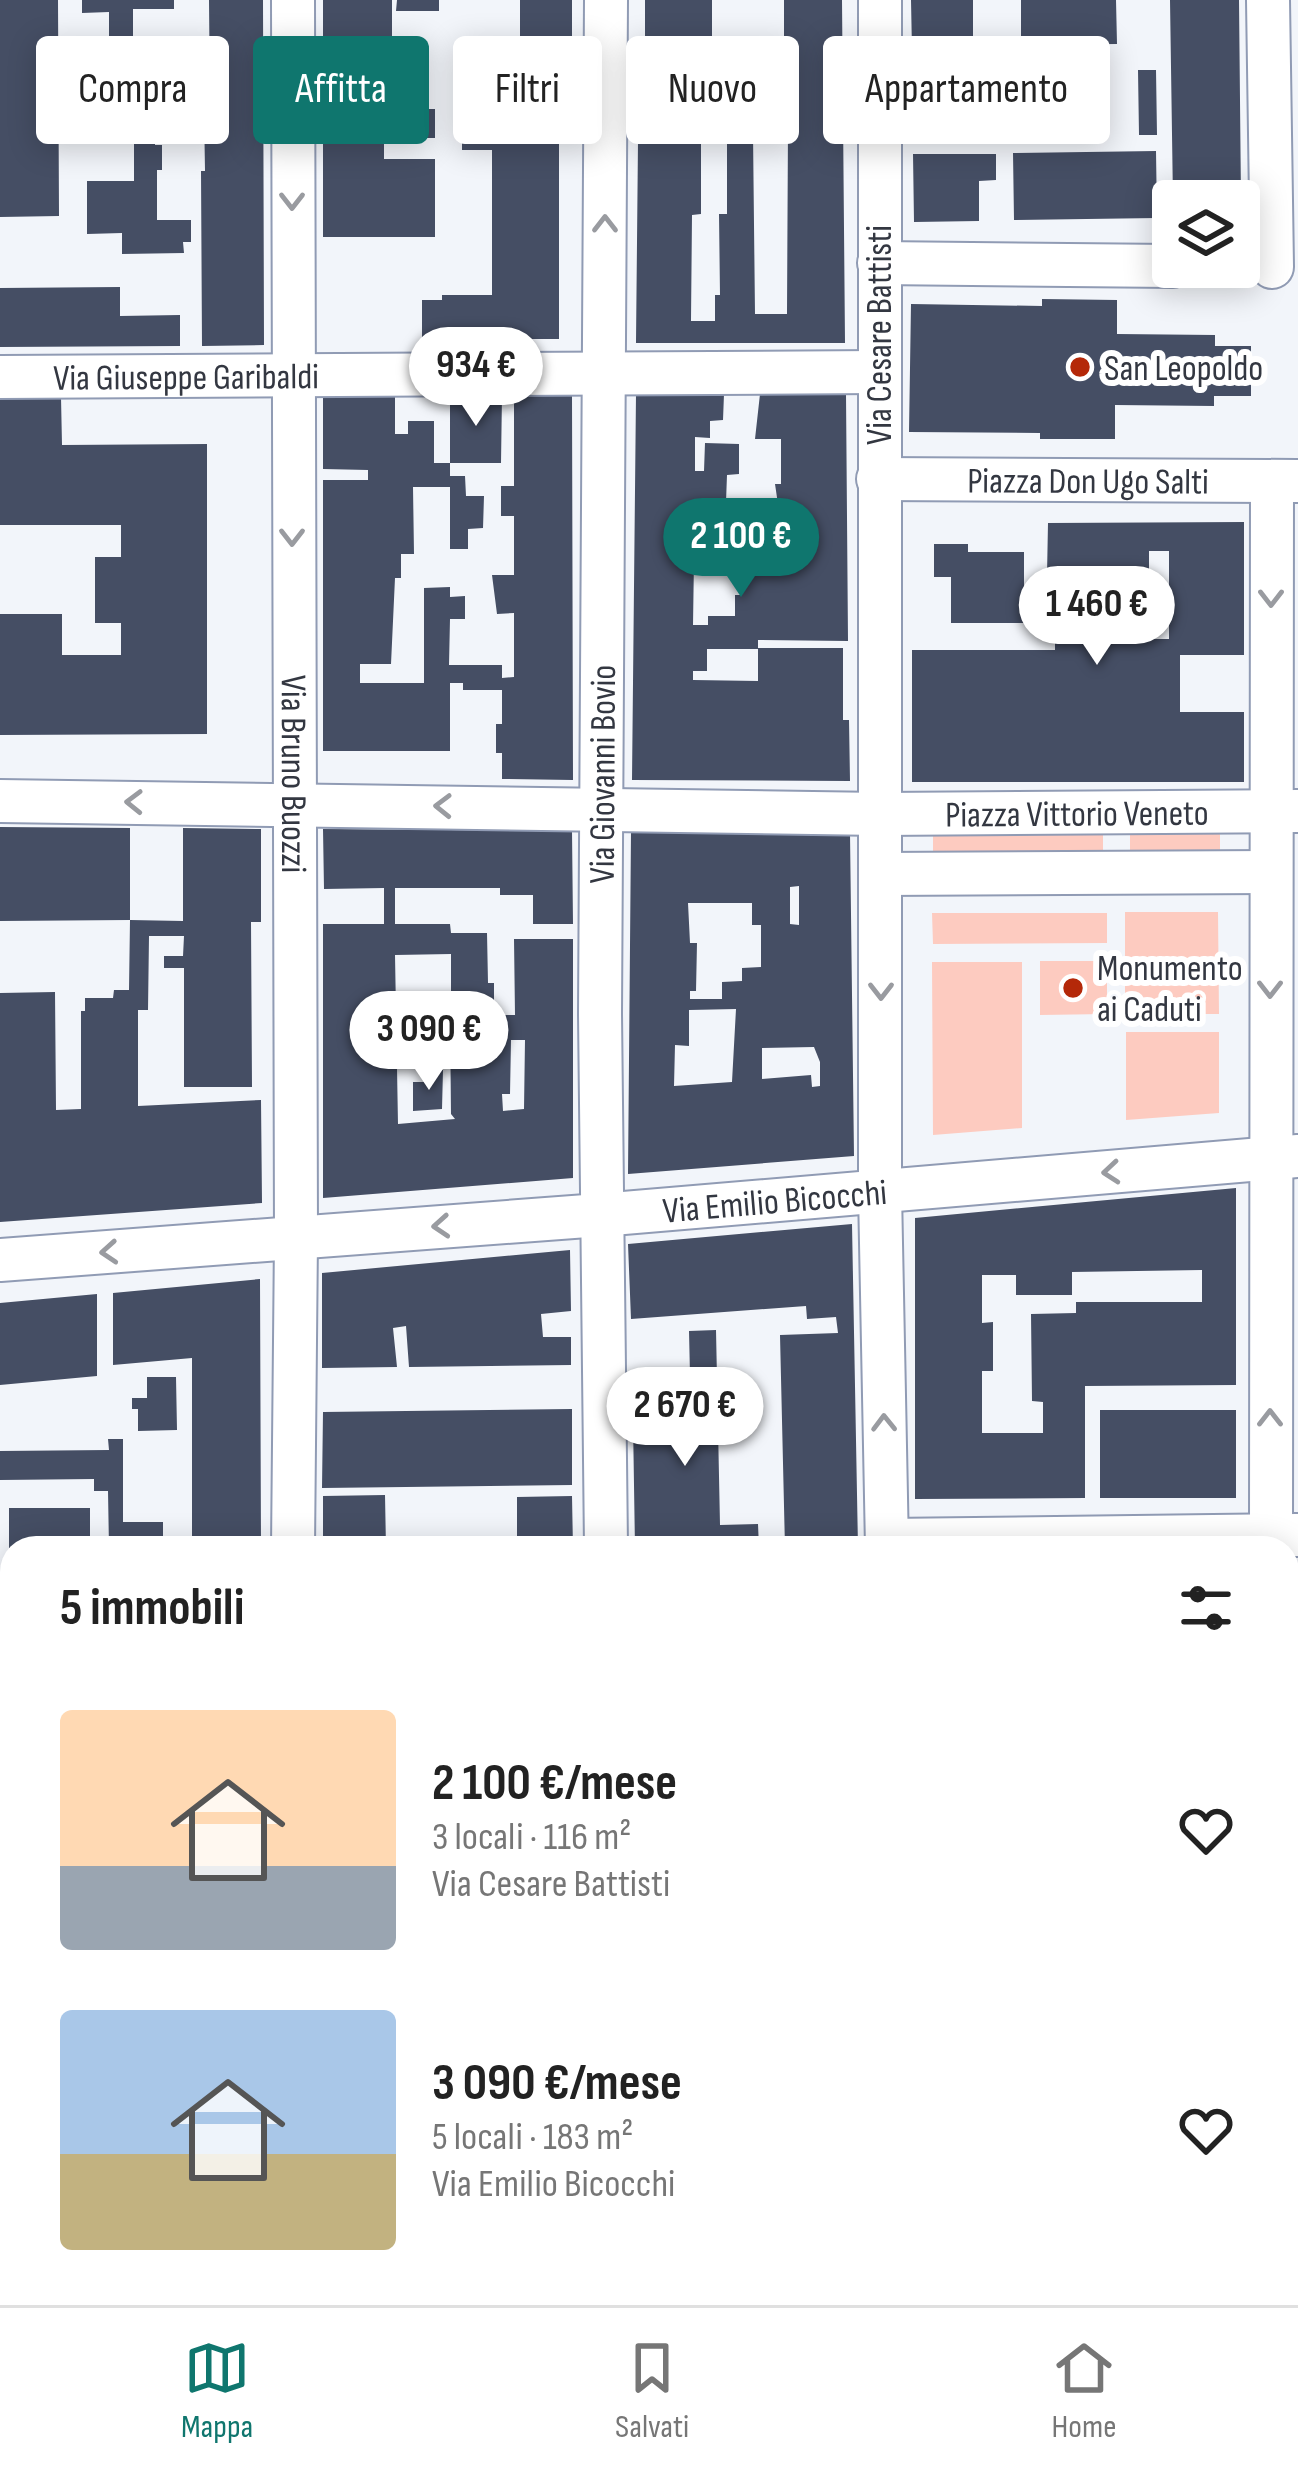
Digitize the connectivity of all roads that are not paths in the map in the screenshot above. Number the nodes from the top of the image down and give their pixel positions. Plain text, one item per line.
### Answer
1 (292, 0) edge
2 (606, 0) edge
3 (880, 0) edge
4 (1268, 0) edge
5 (879, 263) junction
6 (1152, 266) edge
7 (1270, 267) edge
8 (878, 372) junction
9 (605, 374) junction
10 (292, 375) junction
11 (0, 376) edge
12 (878, 478) junction
13 (1285, 481) edge
14 (0, 801) edge
15 (292, 804) junction
16 (601, 808) junction
17 (1284, 811) edge
18 (881, 814) junction
19 (1270, 872) junction
20 (881, 874) junction
21 (1283, 1157) edge
22 (880, 1192) junction
23 (600, 1215) junction
24 (296, 1238) junction
25 (0, 1260) edge
26 (293, 1536) edge
27 (606, 1536) edge
28 (887, 1536) edge
29 (1280, 1536) edge

1 -> 10 street, Via Bruno Buozzi
9 -> 2 street, Via Giovanni Bovio
3 - 5 street, Via Cesare Battisti
4 - 7 street
5 - 6 street
5 - 8 street, Via Cesare Battisti
8 - 9 street, Via Giuseppe Garibaldi
8 - 12 street, Via Cesare Battisti
9 - 10 street, Via Giuseppe Garibaldi
9 - 16 street, Via Giovanni Bovio
10 - 11 street, Via Giuseppe Garibaldi
10 -> 15 street, Via Bruno Buozzi
12 - 13 street, Piazza Don Ugo Salti
12 - 18 street, Via Cesare Battisti
13 -> 17 street
15 -> 14 street, Piazza Vittorio Veneto
16 -> 15 street, Piazza Vittorio Veneto
15 - 24 street, Via Bruno Buozzi
16 - 18 street, Piazza Vittorio Veneto
16 - 23 street, Via Giovanni Bovio
17 - 18 street, Piazza Vittorio Veneto
17 - 19 street
18 - 20 street
19 - 20 street, Piazza Vittorio Veneto
19 -> 21 street
20 -> 22 street
21 -> 22 street, Via Emilio Bicocchi
29 -> 21 street
22 - 23 street, Via Emilio Bicocchi
28 -> 22 street
23 -> 24 street, Via Emilio Bicocchi
23 - 27 street, Via Giovanni Bovio
24 -> 25 street, Via Emilio Bicocchi
24 - 26 street, Via Bruno Buozzi

